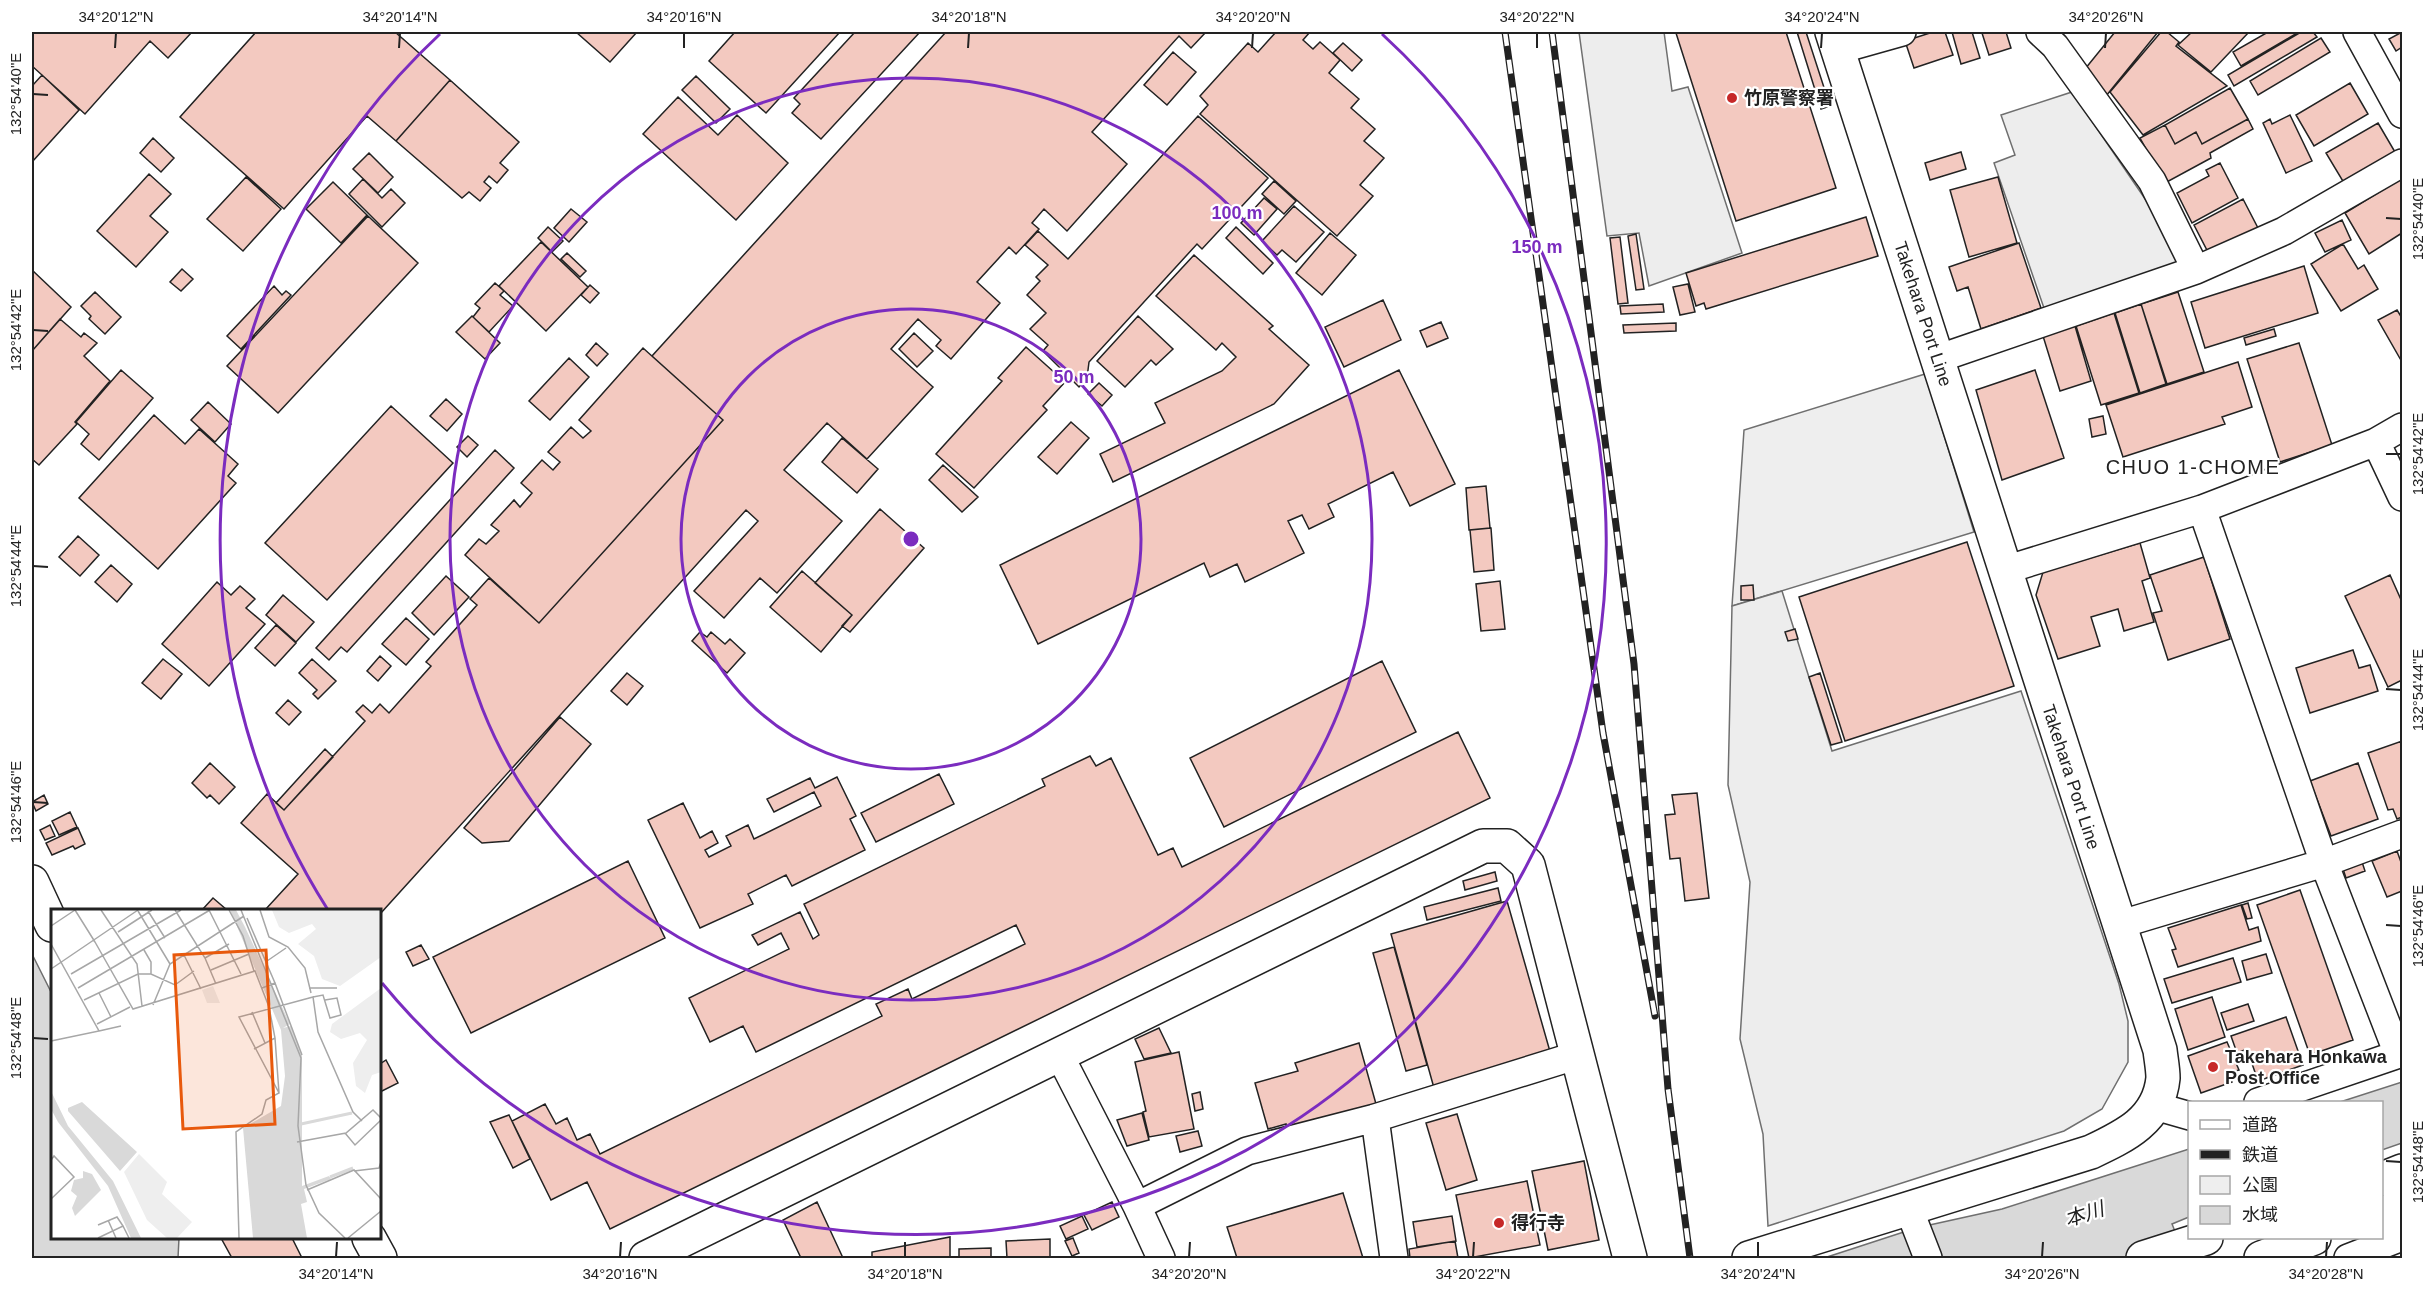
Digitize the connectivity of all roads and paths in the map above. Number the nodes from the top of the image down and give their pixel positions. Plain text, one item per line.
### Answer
1 (1902, 32) edge
2 (2040, 32) edge
3 (2357, 32) edge
4 (1835, 41) edge
5 (2403, 114) edge
6 (2403, 163) edge
7 (2196, 270) junction
8 (1937, 359) junction
9 (2403, 427) edge
10 (2376, 442) junction
11 (2403, 497) edge
12 (2202, 509) junction
13 (2005, 570) junction
14 (2403, 834) edge
15 (2324, 863) junction
16 (32, 882) edge
17 (51, 923) edge
18 (2118, 925) junction
19 (2400, 1053) edge
20 (1578, 1055) junction
21 (1060, 1056) junction
22 (2261, 1101) edge
23 (2180, 1117) edge
24 (1376, 1118) junction
25 (2403, 1172) edge
26 (2383, 1179) edge
27 (1137, 1206) junction
28 (2403, 1206) edge
29 (2383, 1214) edge
30 (1912, 1219) junction
31 (2403, 1238) edge
32 (370, 1239) edge
33 (2311, 1239) edge
34 (2194, 1242) edge
35 (380, 1258) edge
36 (646, 1258) edge
37 (1161, 1258) edge
38 (1394, 1258) edge
39 (1630, 1258) edge
40 (1749, 1258) edge
41 (1928, 1258) edge
42 (2143, 1258) edge
43 (2263, 1258) edge
44 (2348, 1258) edge

1 - 4 street
2 - 7 street
3 - 5 street
4 - 8 main road, Takehara Port Line
6 - 7 street
7 - 8 street
8 - 13 main road, Takehara Port Line
9 - 10 street
10 - 11 street
10 - 12 street
12 - 13 street
12 - 15 street
13 - 18 main road, Takehara Port Line
14 - 15 street
15 - 18 street
15 - 19 street
16 - 17 main road
18 - 23 main road, Takehara Port Line
19 - 22 street
20 - 21 main road
20 - 24 street
20 - 39 main road
21 - 27 street
21 - 36 main road
23 - 30 main road, Takehara Port Line
24 - 27 street
24 - 38 street
25 - 26 main road
27 - 37 street
28 - 29 main road
30 - 40 main road, Takehara Port Line
30 - 41 street
31 - 44 street
32 - 35 main road
33 - 43 main road
34 - 42 main road

